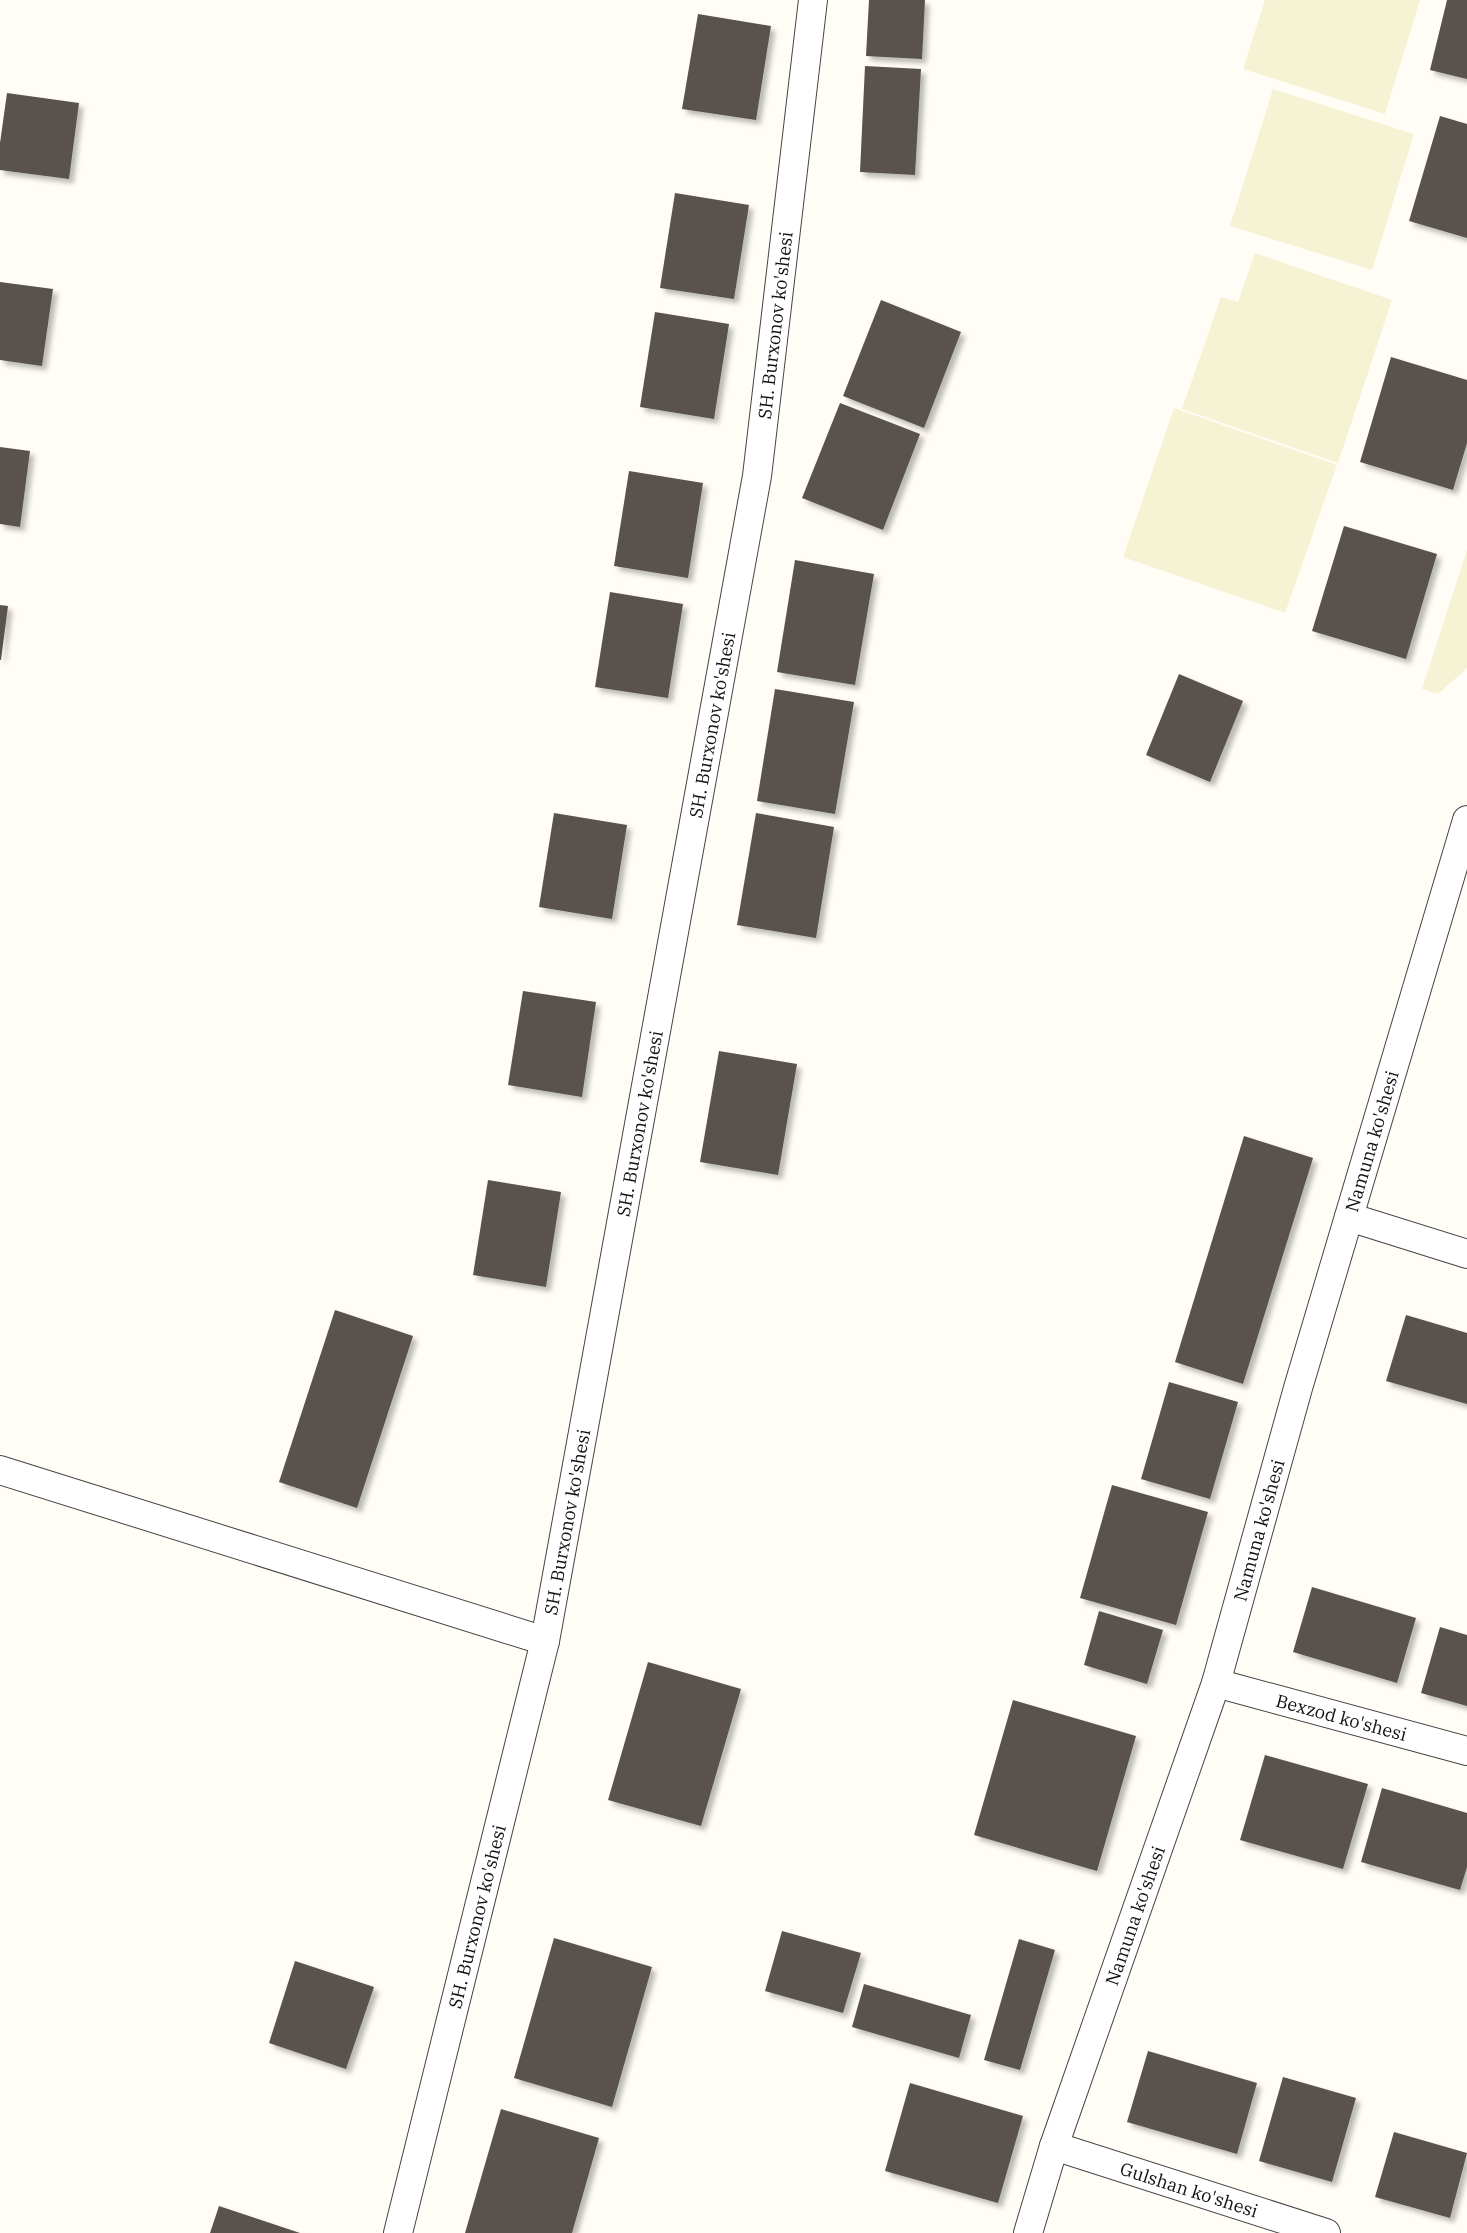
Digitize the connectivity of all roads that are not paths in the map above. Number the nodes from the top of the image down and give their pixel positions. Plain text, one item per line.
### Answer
1 (813, 0) edge
2 (1467, 820) edge
3 (1349, 1217) junction
4 (1467, 1254) edge
5 (0, 1470) edge
6 (546, 1641) junction
7 (1216, 1684) junction
8 (1467, 1751) edge
9 (1054, 2146) junction
10 (398, 2233) edge
11 (1028, 2233) edge
12 (1326, 2233) edge

1 - 6 street, SH. Burxonov ko'shesi
2 - 3 street, Namuna ko'shesi
3 - 4 street
3 - 7 street, Namuna ko'shesi
5 - 6 street
6 - 10 street, SH. Burxonov ko'shesi
7 - 8 street, Bexzod ko'shesi
7 - 9 street, Namuna ko'shesi
9 - 11 street, Namuna ko'shesi
9 - 12 street, Gulshan ko'shesi

